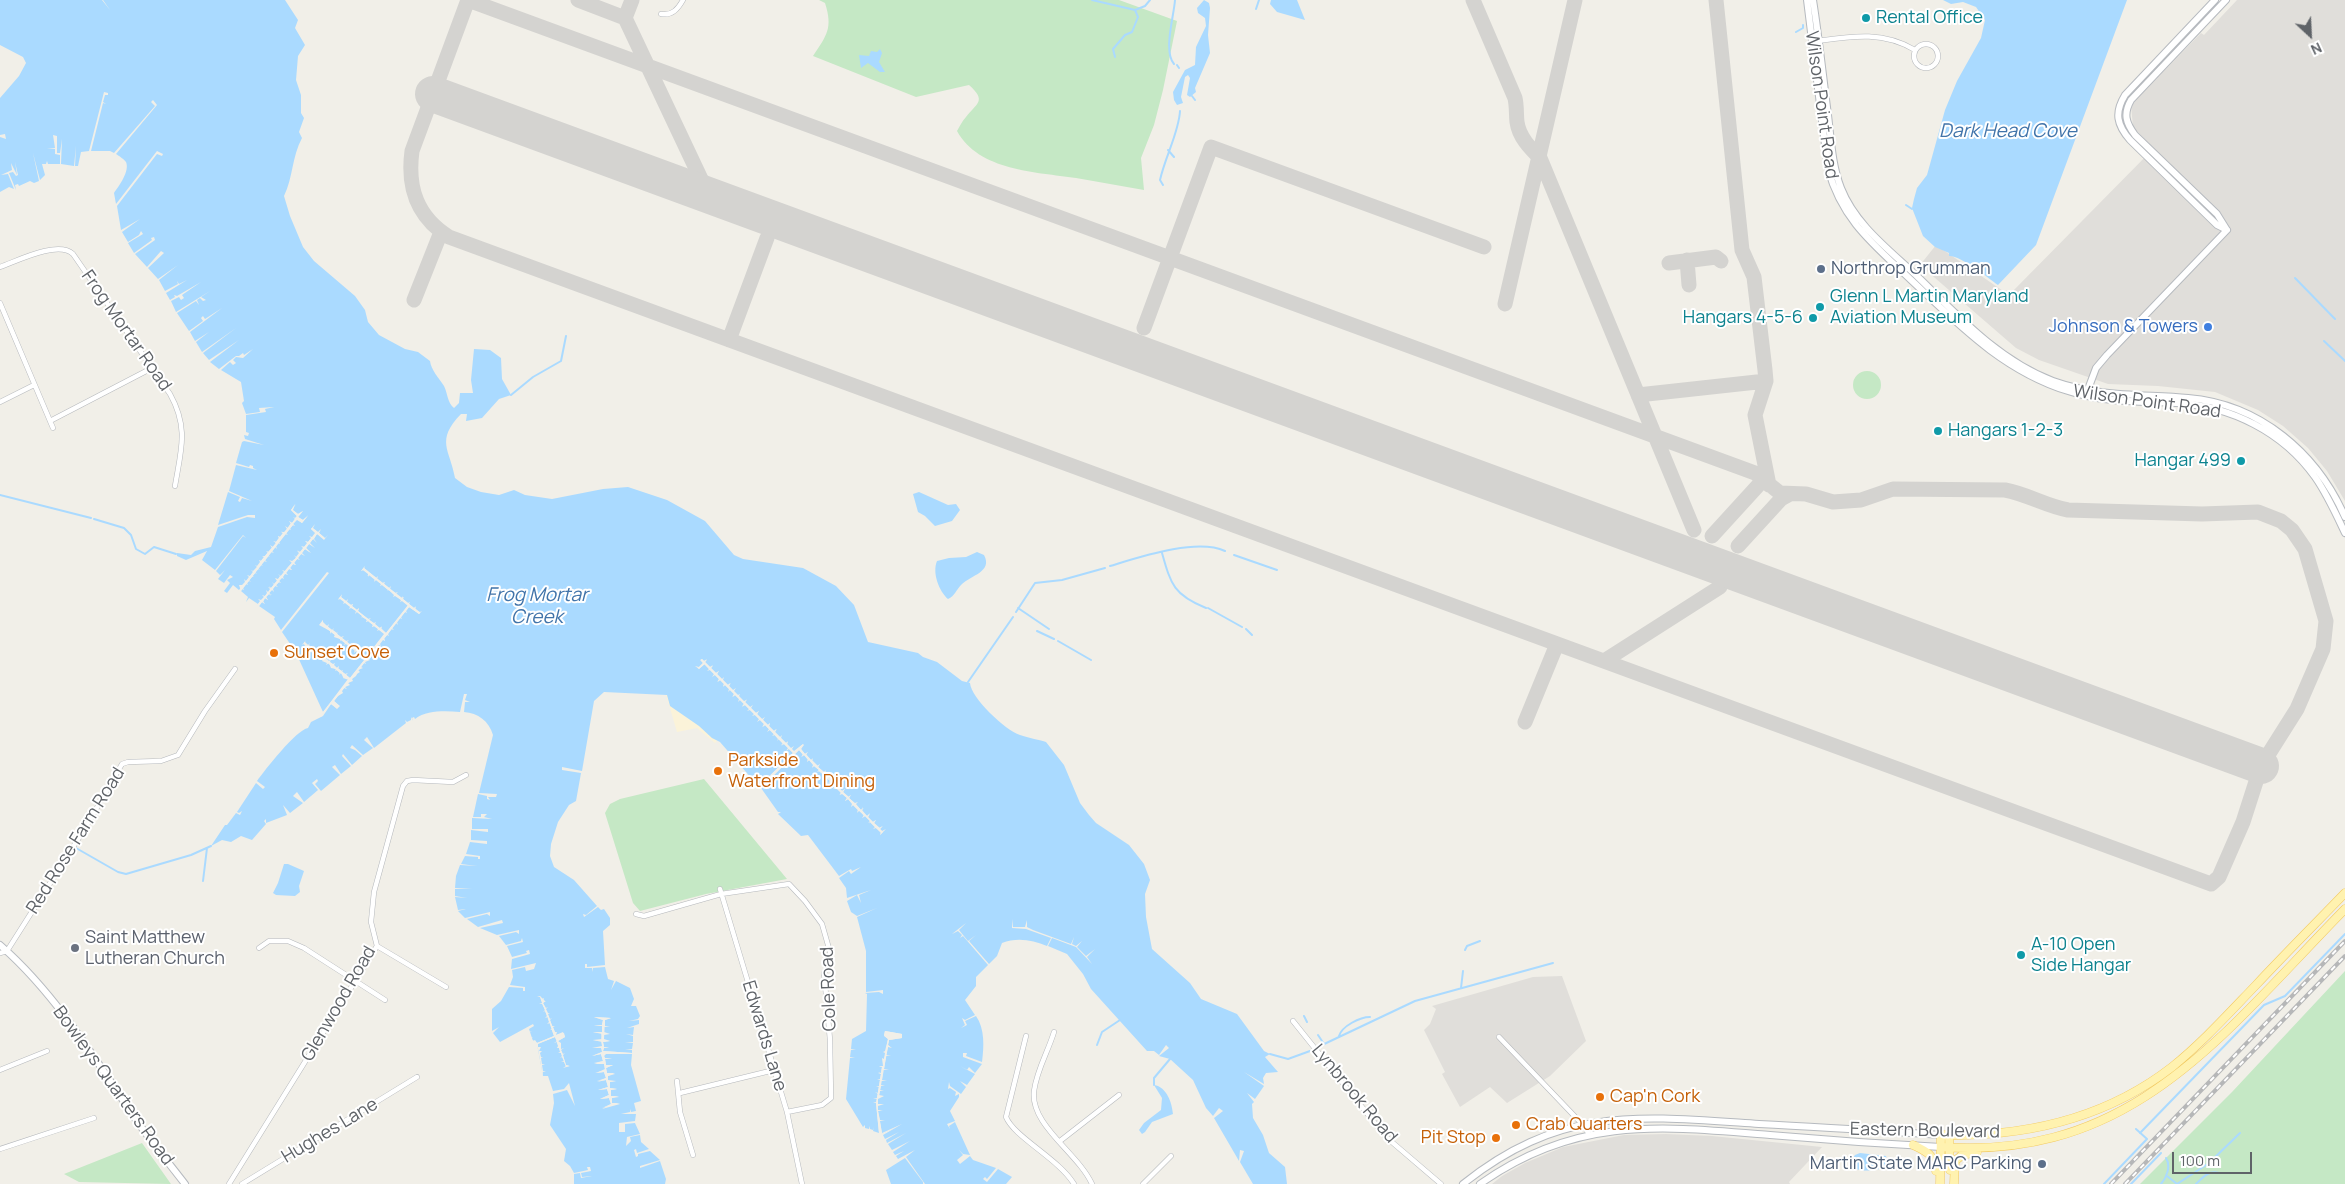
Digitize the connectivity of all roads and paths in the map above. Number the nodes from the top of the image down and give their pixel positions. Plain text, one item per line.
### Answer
1 (682, 0) edge
2 (1806, 0) edge
3 (1814, 0) edge
4 (2215, 0) edge
5 (2226, 0) edge
6 (661, 14) dead end
7 (1815, 41) junction
8 (1915, 50) junction
9 (2227, 230) junction
10 (0, 268) edge
11 (0, 303) edge
12 (152, 368) junction
13 (34, 385) junction
14 (2087, 392) junction
15 (0, 402) edge
16 (50, 421) junction
17 (53, 428) dead end
18 (175, 486) dead end
19 (2345, 517) edge
20 (2345, 533) edge
21 (235, 669) dead end
22 (466, 775) dead end
23 (720, 891) junction
24 (2345, 893) edge
25 (2345, 909) edge
26 (636, 914) dead end
27 (0, 945) edge
28 (377, 946) junction
29 (259, 948) dead end
30 (8, 952) junction
31 (0, 953) edge
32 (355, 982) junction
33 (446, 987) dead end
34 (385, 1000) dead end
35 (1293, 1021) dead end
36 (1054, 1032) dead end
37 (1026, 1036) dead end
38 (1500, 1037) dead end
39 (47, 1051) dead end
40 (0, 1070) edge
41 (774, 1070) junction
42 (417, 1076) dead end
43 (677, 1081) dead end
44 (680, 1093) junction
45 (1119, 1095) dead end
46 (787, 1112) junction
47 (94, 1118) dead end
48 (1583, 1125) junction
49 (1589, 1134) junction
50 (1945, 1135) junction
51 (1060, 1141) junction
52 (1912, 1145) junction
53 (1941, 1147) junction
54 (1949, 1147) junction
55 (1992, 1148) junction
56 (0, 1149) edge
57 (693, 1156) dead end
58 (1171, 1156) dead end
59 (185, 1184) edge
60 (229, 1184) edge
61 (242, 1184) edge
62 (802, 1184) edge
63 (1074, 1184) edge
64 (1092, 1184) edge
65 (1143, 1184) edge
66 (1441, 1184) edge
67 (1463, 1184) edge
68 (1480, 1184) edge
69 (1936, 1184) edge
70 (1940, 1184) edge
71 (1950, 1184) edge
72 (1954, 1184) edge

1 - 6 street
2 - 7 street, Wilson Point Road
3 - 7 street, Wilson Point Road
4 - 9 street
5 - 9 street
7 - 8 street
7 - 14 street, Wilson Point Road
8 - 8 street
9 - 14 street
10 - 12 street, Frog Mortar Road
11 - 13 street
12 - 16 street
12 - 18 street, Frog Mortar Road
13 - 15 street
13 - 16 street
14 - 19 street, Wilson Point Road
14 - 20 street, Wilson Point Road
16 - 17 street
21 - 30 street, Red Rose Farm Road
22 - 28 street, Glenwood Road
23 - 26 street
23 - 41 street, Edwards Lane
23 - 46 street, Cole Road
24 - 50 main road, Eastern Boulevard
25 - 55 main road, Eastern Boulevard
27 - 30 street, Bowleys Quarters Road
28 - 32 street, Glenwood Road
28 - 33 street
29 - 32 street
30 - 31 street
30 - 59 street, Bowleys Quarters Road
32 - 34 street
32 - 60 street, Glenwood Road
35 - 66 street, Lynbrook Road
36 - 51 street
37 - 63 street
38 - 48 street
39 - 40 street
41 - 44 street
41 - 46 street, Edwards Lane
42 - 61 street, Hughes Lane
43 - 44 street
44 - 57 street
45 - 51 street
46 - 62 street, Edwards Lane
47 - 56 street
48 - 49 street
48 - 50 street, Eastern Boulevard
48 - 67 street, Eastern Boulevard
49 - 52 street, Eastern Boulevard
49 - 68 street, Eastern Boulevard
50 - 53 main road
50 - 54 main road
51 - 64 street
52 - 53 street, Eastern Boulevard
52 - 69 main road
53 - 54 main road, Eastern Boulevard
53 - 70 main road
54 - 55 main road, Eastern Boulevard
54 - 71 main road
55 - 72 main road
58 - 65 street

